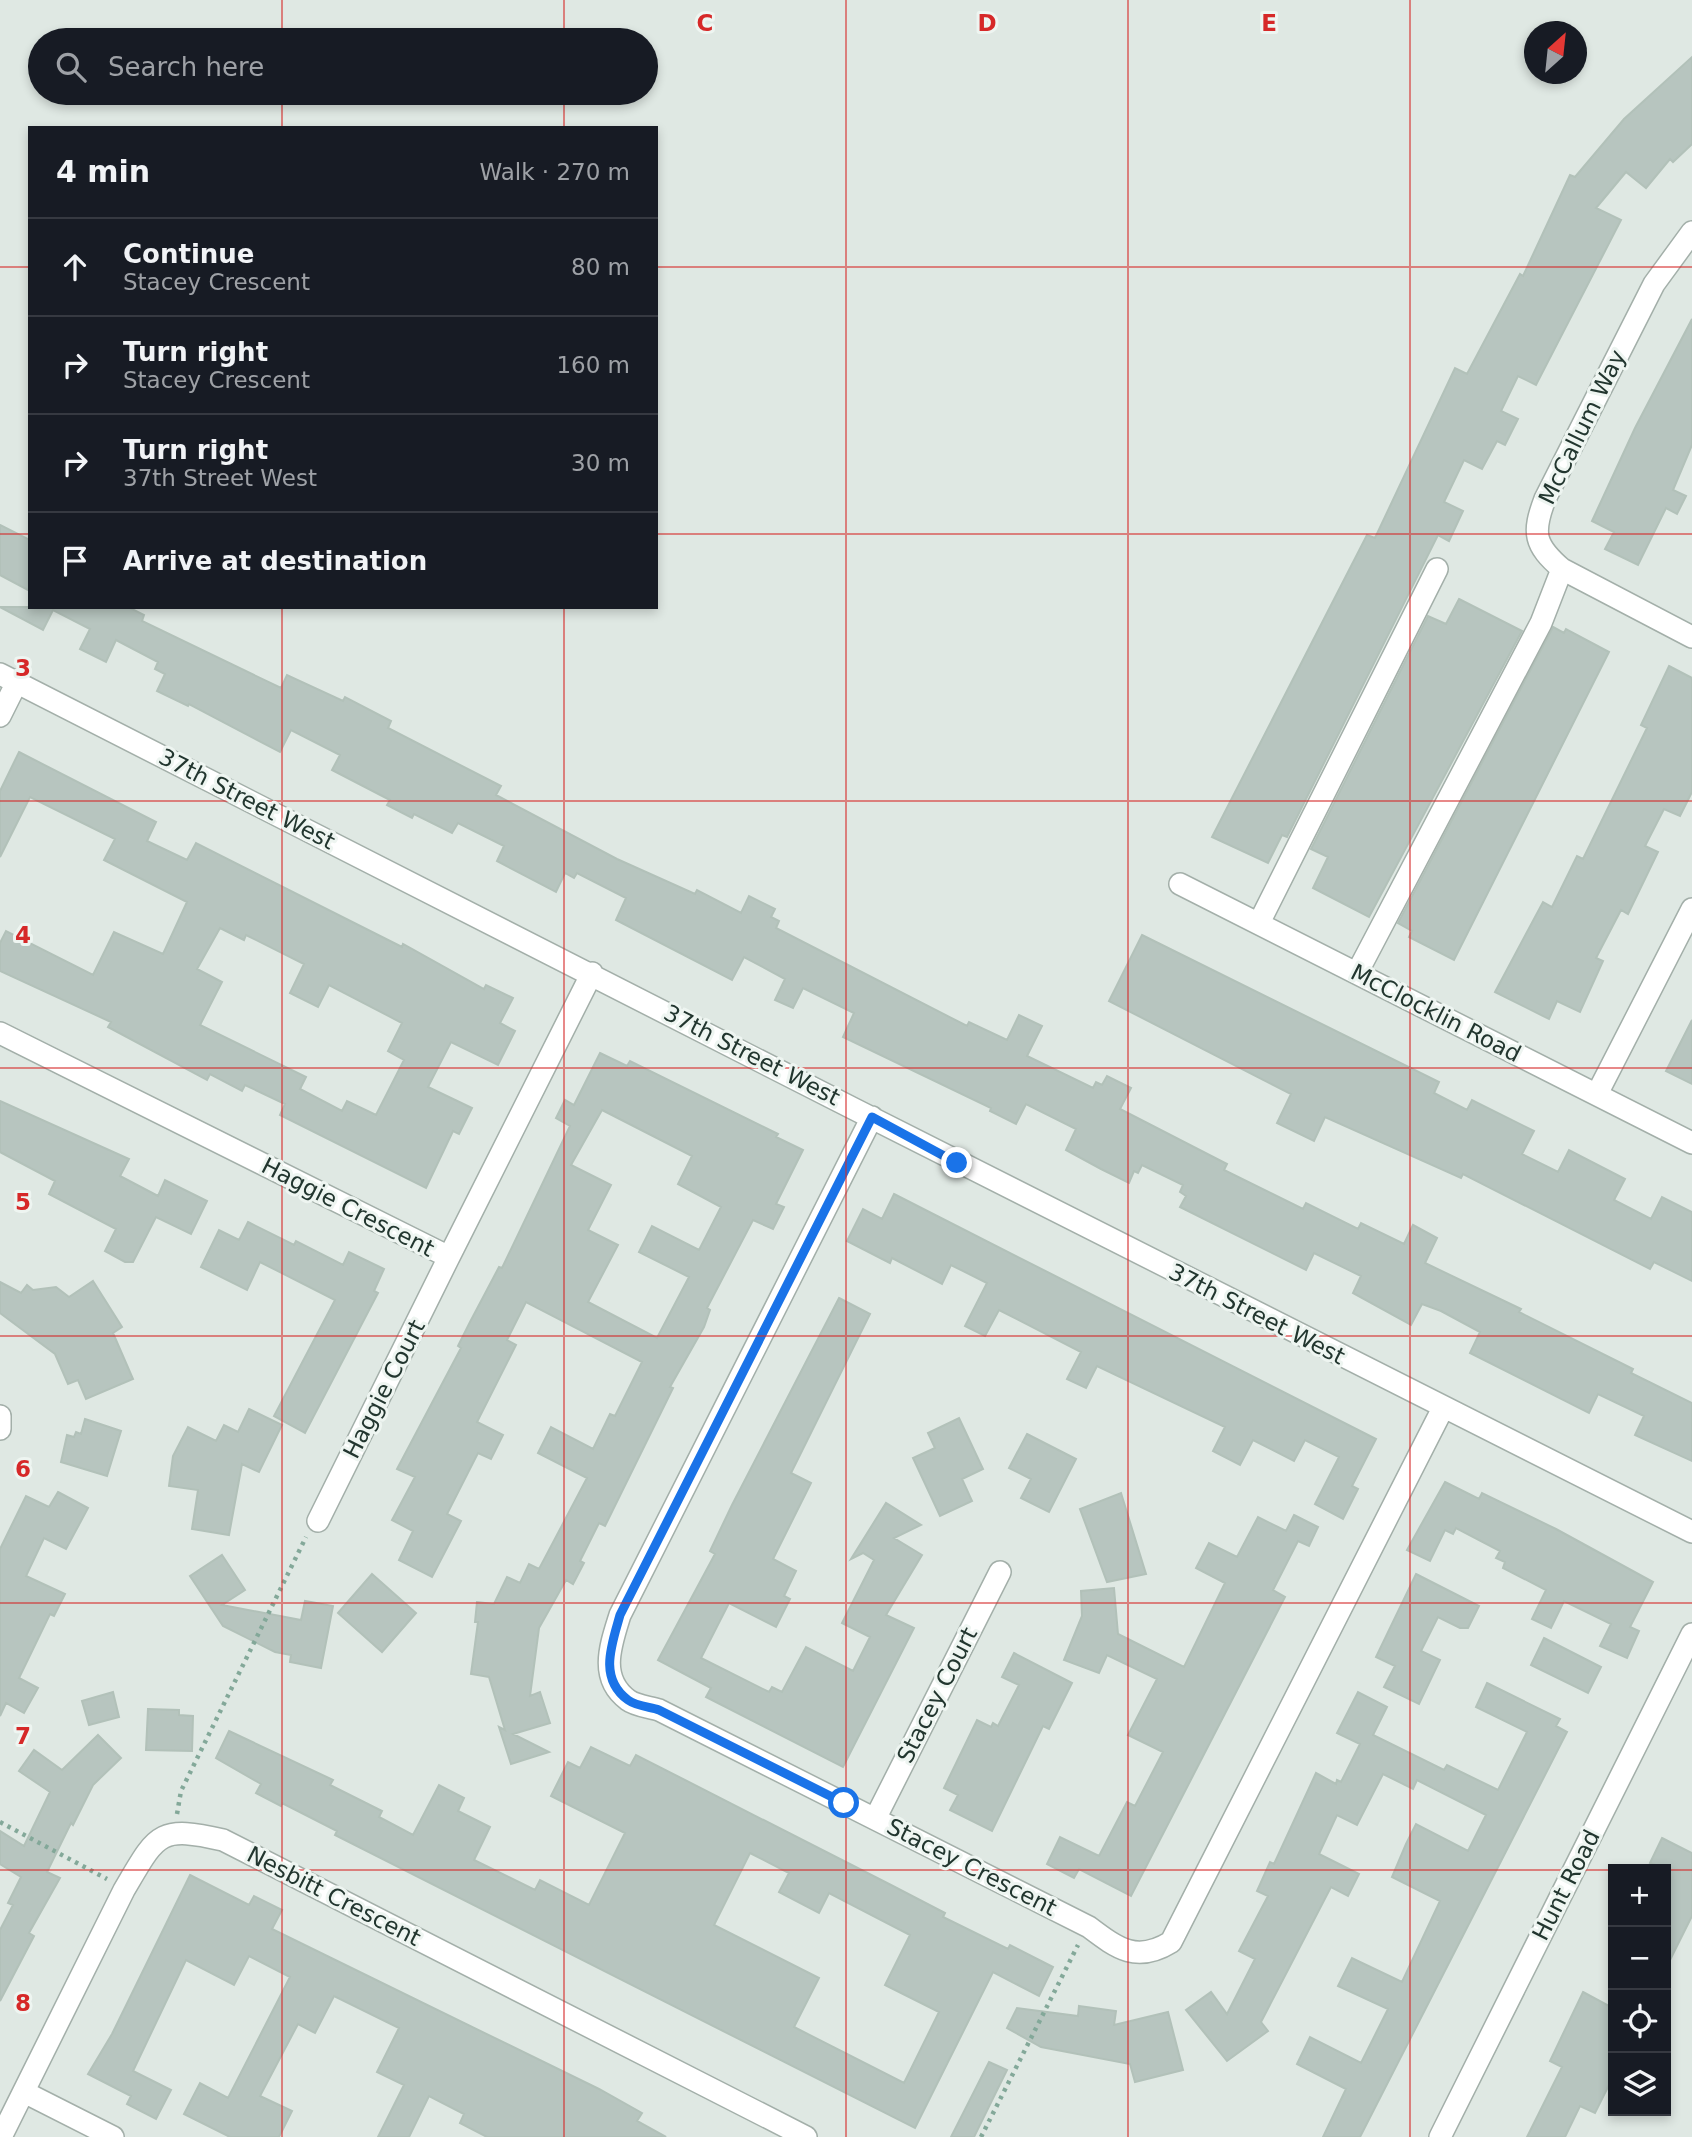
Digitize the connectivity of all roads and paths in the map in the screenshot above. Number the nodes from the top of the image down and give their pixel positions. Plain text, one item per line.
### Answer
1 (1692, 232) edge
2 (1437, 569) dead end
3 (1562, 569) junction
4 (1692, 637) edge
5 (8, 678) edge
6 (0, 716) edge
7 (1180, 884) dead end
8 (1692, 909) edge
9 (1259, 923) junction
10 (592, 973) junction
11 (1357, 973) junction
12 (0, 1033) edge
13 (1597, 1094) junction
14 (872, 1117) junction
15 (1692, 1143) edge
16 (449, 1258) junction
17 (1443, 1408) junction
18 (0, 1416) edge
19 (0, 1429) edge
20 (318, 1521) joint
21 (1692, 1532) edge
22 (1000, 1572) dead end
23 (1692, 1634) edge
24 (181, 1791) dead end
25 (875, 1819) junction
26 (0, 1822) edge
27 (104, 1877) dead end
28 (1076, 1948) dead end
29 (24, 2092) junction
30 (1, 2137) edge
31 (113, 2137) edge
32 (807, 2137) edge
33 (981, 2137) edge
34 (1440, 2137) edge

1 - 3 street, McCallum Way
2 - 9 street
3 - 4 street, McCallum Way
3 - 11 street
5 - 6 street
5 - 10 street, 37th Street West
7 - 9 street, McClocklin Road
8 - 13 street
9 - 11 street, McClocklin Road
10 - 14 street, 37th Street West
10 - 16 street, Haggie Crescent
11 - 13 street, McClocklin Road
12 - 16 street, Haggie Crescent
13 - 15 street, McClocklin Road
14 - 17 street, 37th Street West
14 - 25 street, Stacey Crescent
16 - 20 street, Haggie Court
17 - 21 street, 37th Street West
17 - 25 street, Stacey Crescent
18 - 19 street
20 - 24 path
22 - 25 street, Stacey Court
23 - 34 street, Hunt Road
26 - 27 path
28 - 33 path
29 - 30 street, Nesbitt Crescent
29 - 31 street
29 - 32 street, Nesbitt Crescent

